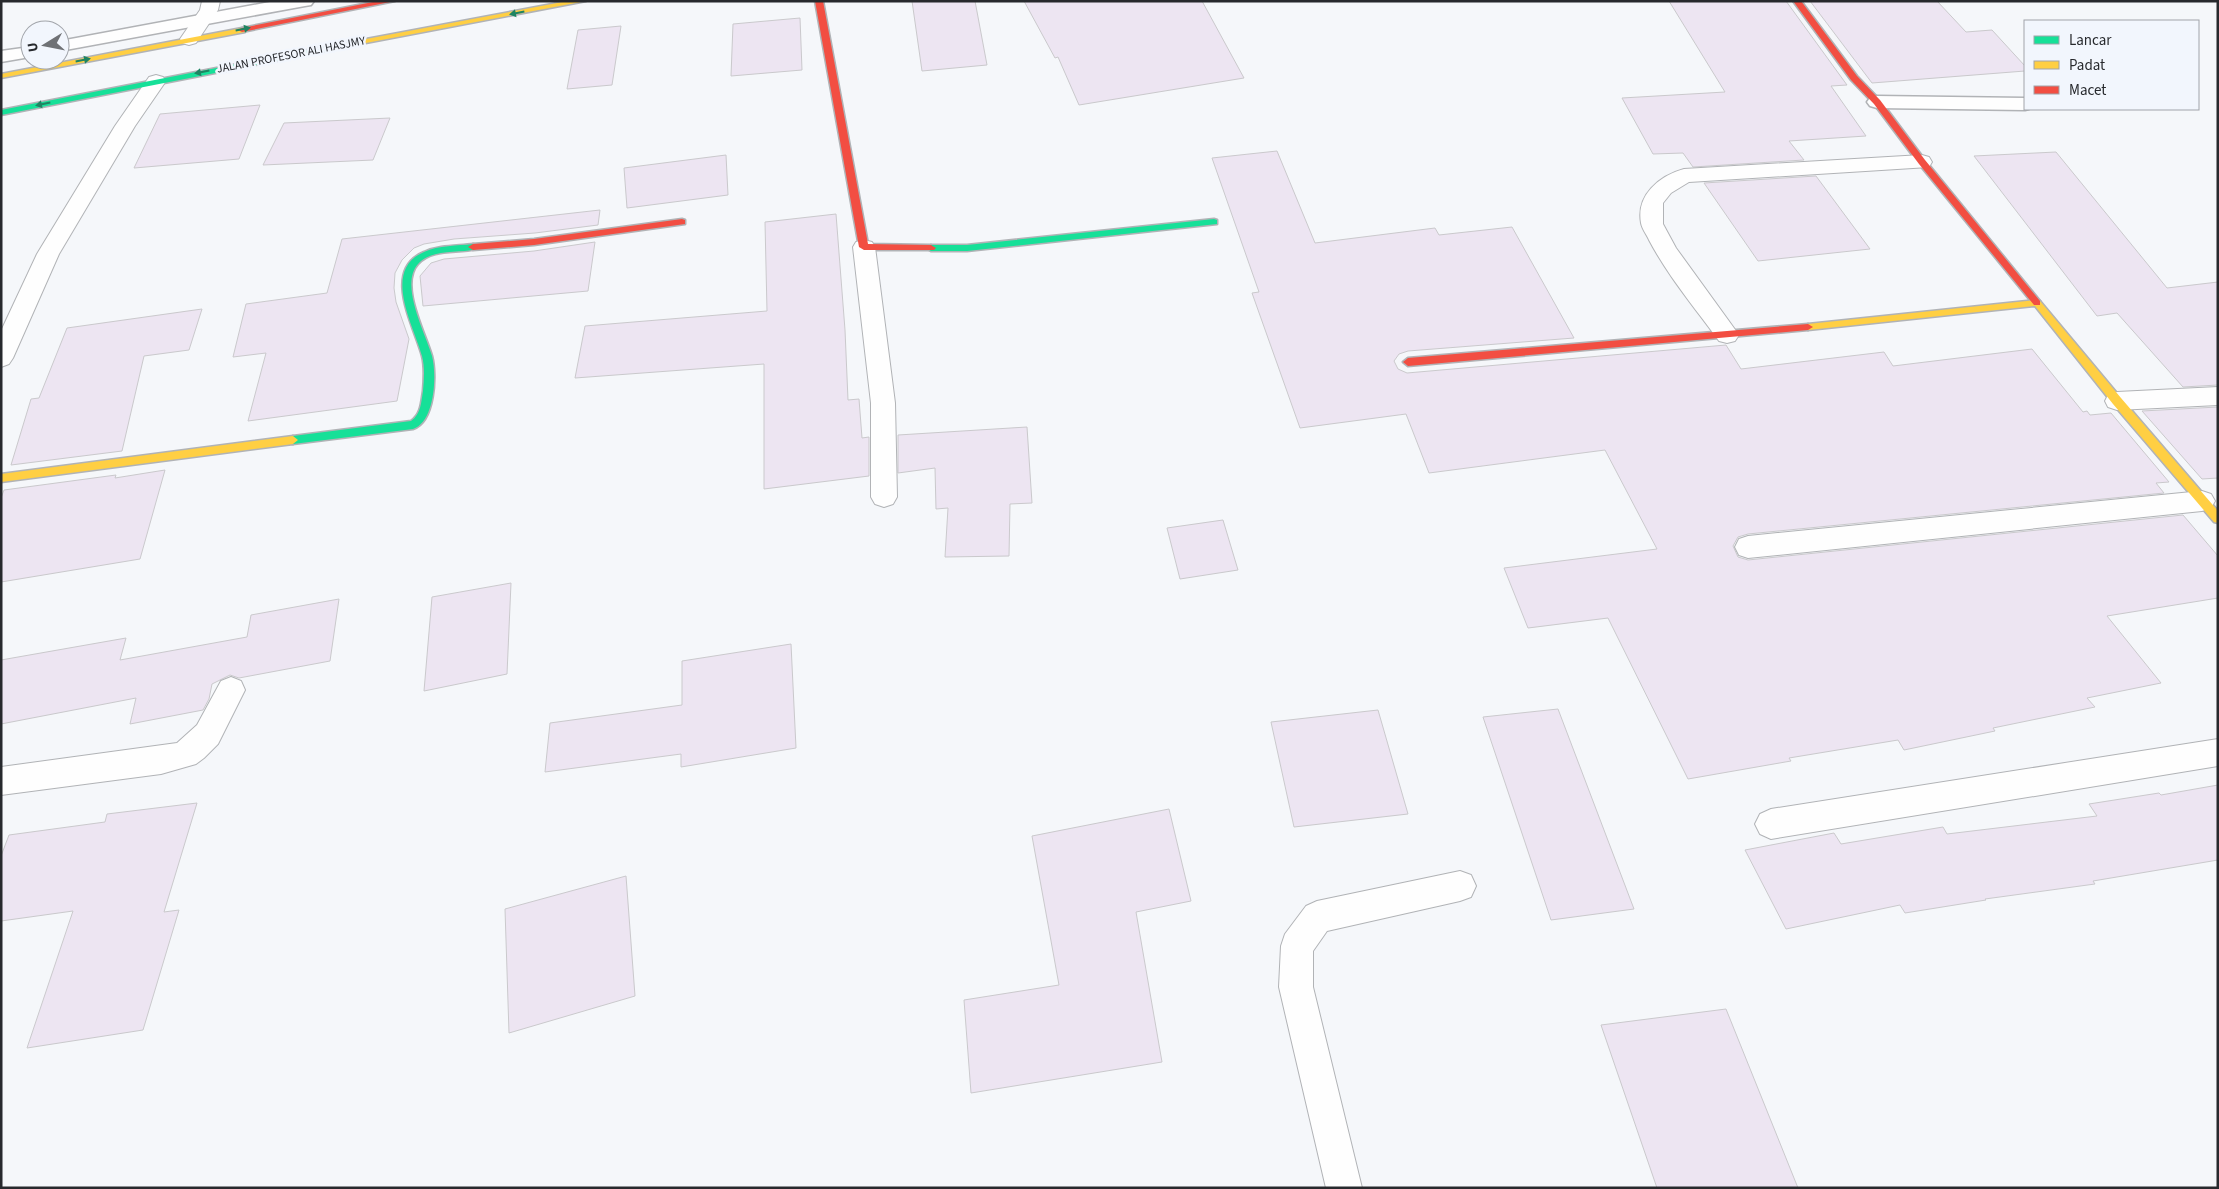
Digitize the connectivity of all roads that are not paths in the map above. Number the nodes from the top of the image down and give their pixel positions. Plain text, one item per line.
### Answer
1 (211, 1) edge
2 (305, 1) edge
3 (391, 1) edge
4 (582, 1) edge
5 (819, 1) edge
6 (1797, 1) edge
7 (203, 20) junction
8 (190, 40) junction
9 (70, 44) edge
10 (20, 54) edge
11 (1, 57) edge
12 (1, 76) edge
13 (156, 81) junction
14 (1877, 102) junction
15 (2024, 104) edge
16 (1, 112) edge
17 (1922, 162) junction
18 (682, 222) dead end
19 (1214, 222) dead end
20 (864, 247) junction
21 (2036, 303) junction
22 (1727, 335) junction
23 (1, 358) edge
24 (1408, 362) dead end
25 (2218, 396) edge
26 (2117, 401) junction
27 (1, 478) edge
28 (884, 497) dead end
29 (2210, 510) edge
30 (1748, 547) dead end
31 (230, 690) dead end
32 (2218, 752) edge
33 (1, 781) edge
34 (1771, 824) dead end
35 (1460, 886) dead end
36 (1344, 1188) edge

1 - 7 street
2 - 7 lane
8 -> 3 street
4 -> 13 street, JALAN PROFESOR ALI HASJMY
5 - 20 street
6 - 14 street
7 - 8 street
7 - 9 lane
12 -> 8 street
10 - 11 lane
13 -> 16 street, JALAN PROFESOR ALI HASJMY
13 - 23 street
14 - 15 lane
14 - 17 street
17 - 21 street
17 - 22 street
18 - 27 street
19 - 20 street
20 - 28 street
21 - 22 street
21 - 26 street
22 - 24 street
25 - 26 street
26 - 29 street
29 - 30 street
31 - 33 street
32 - 34 street
35 - 36 street

